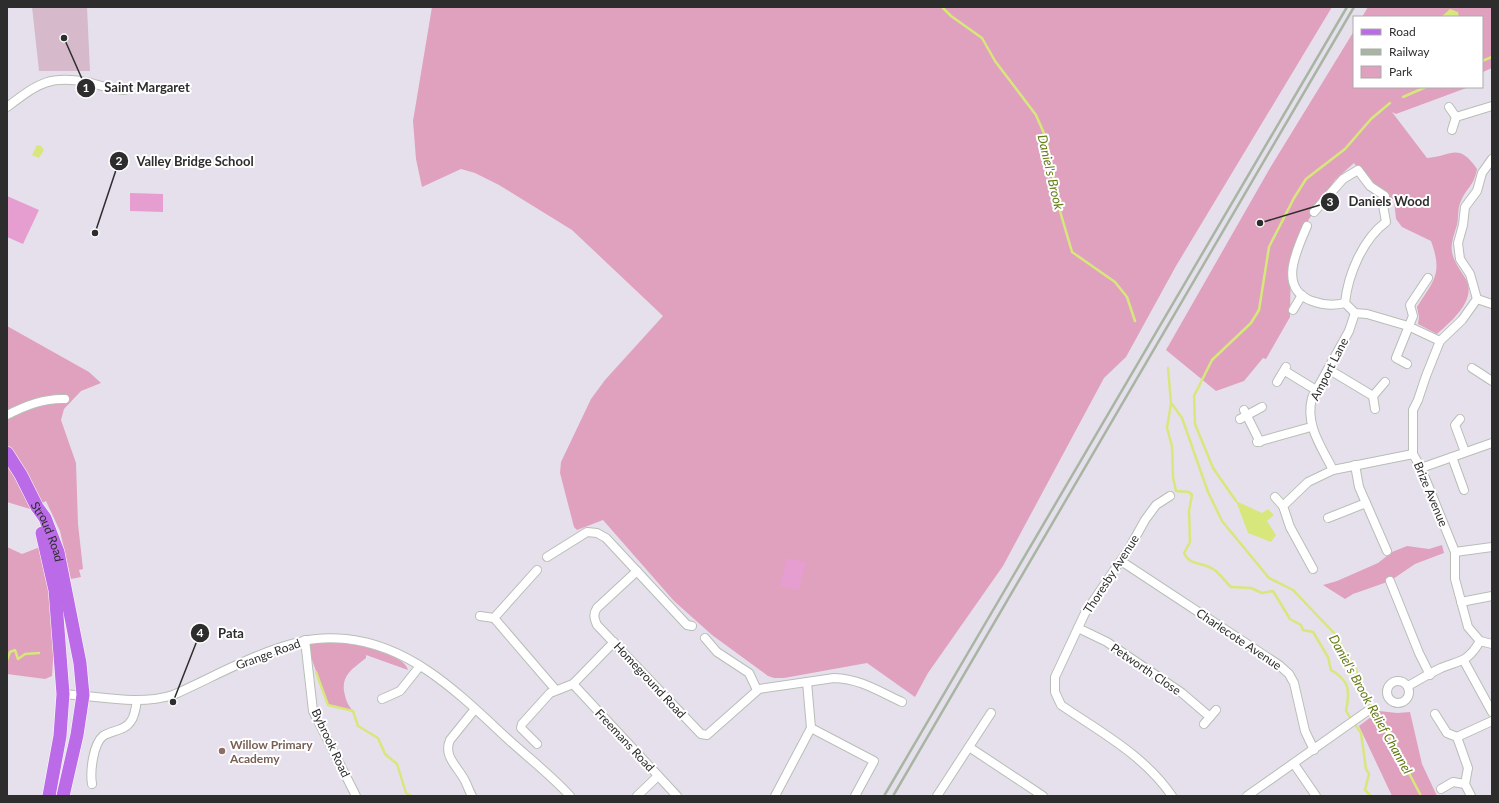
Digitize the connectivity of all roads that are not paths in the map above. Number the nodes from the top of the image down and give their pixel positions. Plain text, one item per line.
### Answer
1 (124, 90) dead end
2 (1492, 106) edge
3 (7, 107) edge
4 (1449, 107) dead end
5 (1456, 117) junction
6 (1452, 130) dead end
7 (1492, 159) edge
8 (1314, 212) dead end
9 (1307, 226) dead end
10 (1428, 278) dead end
11 (1302, 295) junction
12 (1477, 299) junction
13 (1345, 303) junction
14 (1492, 304) edge
15 (1293, 310) dead end
16 (1355, 313) junction
17 (1408, 326) junction
18 (1440, 341) junction
19 (1407, 364) dead end
20 (1472, 368) dead end
21 (1328, 369) junction
22 (1492, 380) edge
23 (1277, 382) dead end
24 (1385, 382) dead end
25 (1316, 390) junction
26 (1373, 396) junction
27 (65, 399) dead end
28 (1262, 407) dead end
29 (1375, 409) dead end
30 (7, 415) edge
31 (1460, 420) dead end
32 (1311, 427) junction
33 (1492, 443) edge
34 (1465, 452) junction
35 (7, 453) edge
36 (1414, 454) junction
37 (1452, 457) junction
38 (1354, 465) junction
39 (1421, 468) junction
40 (1333, 470) junction
41 (1464, 490) dead end
42 (1170, 496) dead end
43 (1275, 497) dead end
44 (1366, 503) junction
45 (1283, 506) junction
46 (1328, 518) dead end
47 (1492, 547) edge
48 (1387, 551) dead end
49 (1455, 552) junction
50 (547, 557) dead end
51 (1121, 561) junction
52 (1313, 569) dead end
53 (538, 570) dead end
54 (637, 571) junction
55 (1390, 581) dead end
56 (61, 590) junction
57 (1492, 596) edge
58 (1461, 602) junction
59 (480, 616) dead end
60 (494, 618) junction
61 (692, 626) dead end
62 (1078, 628) junction
63 (705, 638) dead end
64 (305, 640) junction
65 (1480, 641) junction
66 (614, 642) junction
67 (1492, 644) edge
68 (1464, 661) junction
69 (420, 666) junction
70 (1430, 675) junction
71 (807, 682) junction
72 (573, 684) junction
73 (1408, 686) junction
74 (384, 688) dead end
75 (555, 689) junction
76 (757, 690) junction
77 (63, 694) junction
78 (390, 694) junction
79 (83, 695) junction
80 (1388, 697) junction
81 (382, 699) dead end
82 (137, 700) junction
83 (902, 702) dead end
84 (1381, 702) dead end
85 (475, 709) junction
86 (1369, 710) dead end
87 (1492, 712) edge
88 (991, 713) dead end
89 (1435, 714) dead end
90 (1492, 721) edge
91 (1204, 724) dead end
92 (811, 728) junction
93 (1457, 737) junction
94 (537, 744) dead end
95 (969, 747) junction
96 (1314, 750) junction
97 (1294, 764) junction
98 (658, 776) junction
99 (92, 784) dead end
100 (1465, 784) junction
101 (1441, 789) dead end
102 (49, 796) edge
103 (63, 796) edge
104 (356, 796) edge
105 (472, 796) edge
106 (570, 796) edge
107 (637, 796) edge
108 (677, 796) edge
109 (775, 796) edge
110 (855, 796) edge
111 (937, 796) edge
112 (1043, 796) edge
113 (1172, 796) edge
114 (1248, 796) edge
115 (1316, 796) edge
116 (1471, 796) edge

1 - 3 street
2 - 5 street
4 - 5 street
5 - 6 street
7 - 12 street
8 - 13 street
9 - 11 street
10 - 17 street
11 - 13 street
11 - 15 street
12 - 14 street
12 - 18 street, Brize Avenue
13 - 16 street
16 - 17 street
16 - 21 street, Amport Lane
17 - 18 street
17 - 19 street
18 - 36 street, Brize Avenue
20 - 22 street
21 - 25 street, Amport Lane
21 - 26 street
23 - 25 street
24 - 26 street
25 - 32 street, Amport Lane
26 - 29 street
27 - 30 street
28 - 32 street
31 - 34 street
32 - 40 street, Amport Lane
33 - 34 street
34 - 37 street
35 - 56 main road, Stroud Road
36 - 38 street
36 - 39 street, Brize Avenue
37 - 39 street
37 - 41 street
38 - 40 street
38 - 44 street
39 - 49 street, Brize Avenue
40 - 45 street
42 - 51 street, Thoresby Avenue
43 - 45 street
44 - 46 street
44 - 48 street
45 - 52 street
47 - 49 street
49 - 58 street, Brize Avenue
50 - 54 street
51 - 62 street, Thoresby Avenue
51 - 96 street, Charlecote Avenue
53 - 60 street
54 - 61 street
54 - 66 street, Homeground Road
55 - 70 street
56 - 77 main road, Stroud Road
56 - 79 main road, Stroud Road
57 - 58 street
58 - 65 street, Brize Avenue
59 - 60 street
60 - 75 street
62 - 91 street, Petworth Close
62 - 113 street, Thoresby Avenue
63 - 76 street
64 - 69 street, Grange Road
64 - 82 street, Grange Road
64 - 104 street, Bybrook Road
65 - 67 street
65 - 68 street
66 - 72 street
66 - 76 street, Homeground Road
68 - 70 street
68 - 87 street
69 - 78 street
69 - 85 street, Grange Road
70 - 73 street
71 - 76 street
71 - 83 street
71 - 92 street
72 - 75 street
72 - 98 street, Freemans Road
73 - 80 street
73 - 80 street
74 - 78 street
75 - 94 street
77 - 79 street, Grange Road
77 - 102 main road, Stroud Road
78 - 81 street
79 - 82 street, Grange Road
79 - 103 main road, Stroud Road
80 - 84 street
82 - 99 street
85 - 105 street
85 - 106 street, Grange Road
86 - 96 street
88 - 95 street
89 - 93 street
90 - 93 street
92 - 109 street
92 - 110 street
93 - 100 street
95 - 111 street
95 - 112 street
96 - 97 street
97 - 114 street
97 - 115 street
98 - 107 street
98 - 108 street, Freemans Road
100 - 101 street
100 - 116 street

